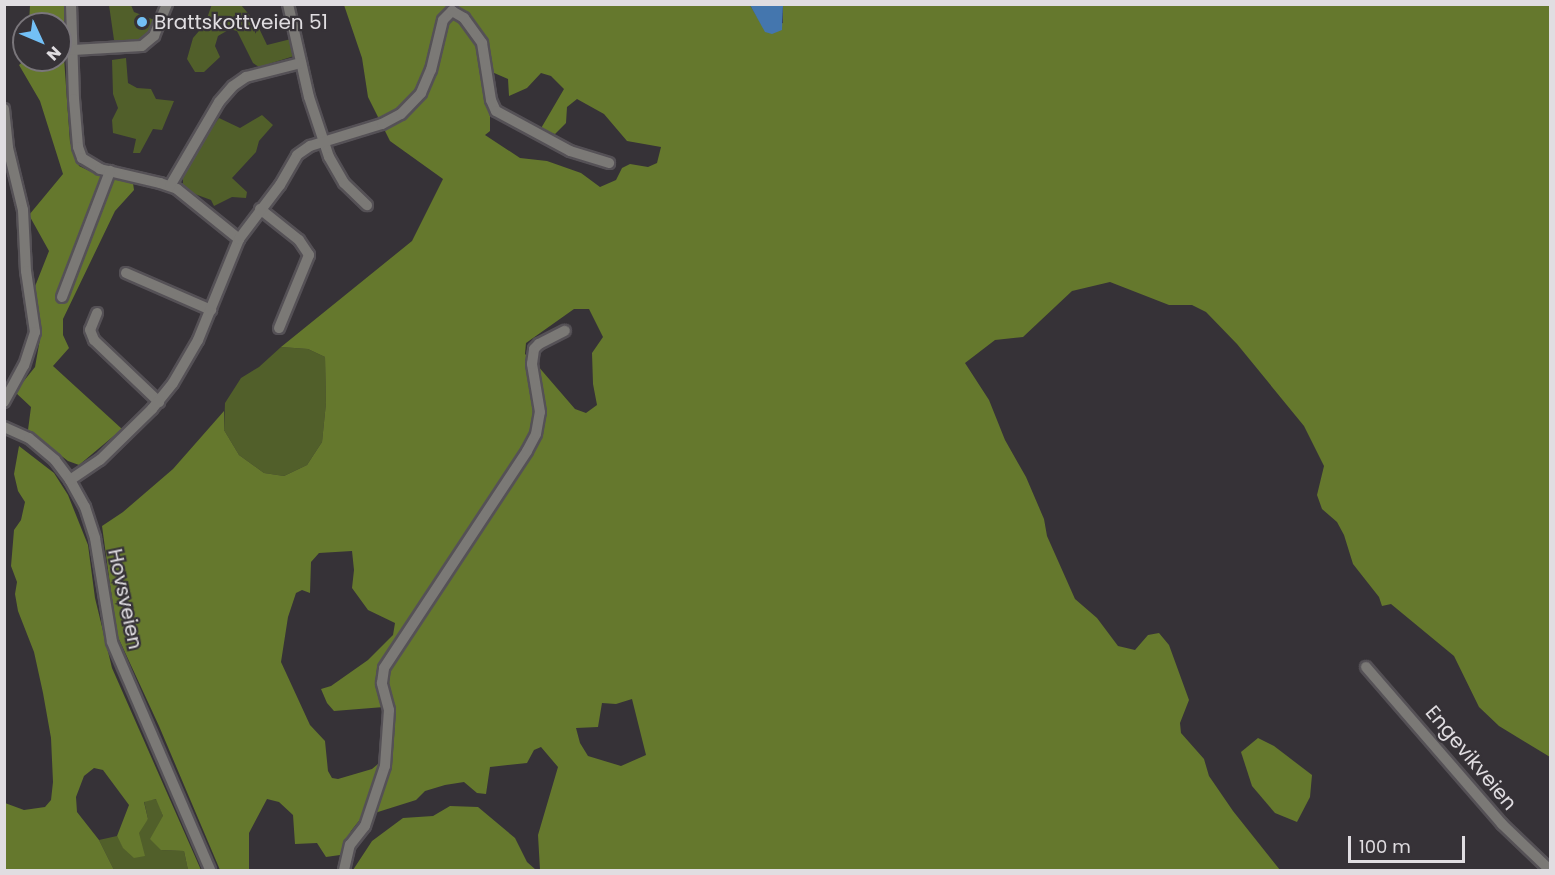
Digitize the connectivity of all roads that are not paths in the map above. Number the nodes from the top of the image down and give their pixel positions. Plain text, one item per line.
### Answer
1 (71, 4) edge
2 (167, 4) edge
3 (288, 4) edge
4 (73, 50) junction
5 (302, 63) junction
6 (4, 110) edge
7 (323, 141) junction
8 (609, 163) dead end
9 (110, 171) junction
10 (170, 186) junction
11 (367, 206) dead end
12 (260, 209) junction
13 (239, 239) junction
14 (126, 273) dead end
15 (62, 297) dead end
16 (211, 310) junction
17 (96, 313) dead end
18 (279, 328) dead end
19 (564, 330) dead end
20 (4, 402) edge
21 (159, 402) junction
22 (4, 427) edge
23 (70, 480) junction
24 (1366, 667) dead end
25 (210, 870) edge
26 (344, 870) edge
27 (1551, 870) edge

1 - 4 street
2 - 4 street
3 - 5 street
4 - 9 street
5 - 7 street
5 - 10 street
6 - 20 street
7 - 8 street
7 - 11 street
7 - 12 street
9 - 10 street
9 - 15 street
10 - 13 street
12 - 13 street
12 - 18 street
13 - 16 street
14 - 16 street
16 - 21 street
17 - 21 street
19 - 26 street
21 - 23 street
22 - 23 street, Hovsveien
23 - 25 street, Hovsveien
24 - 27 street, Engevikveien

